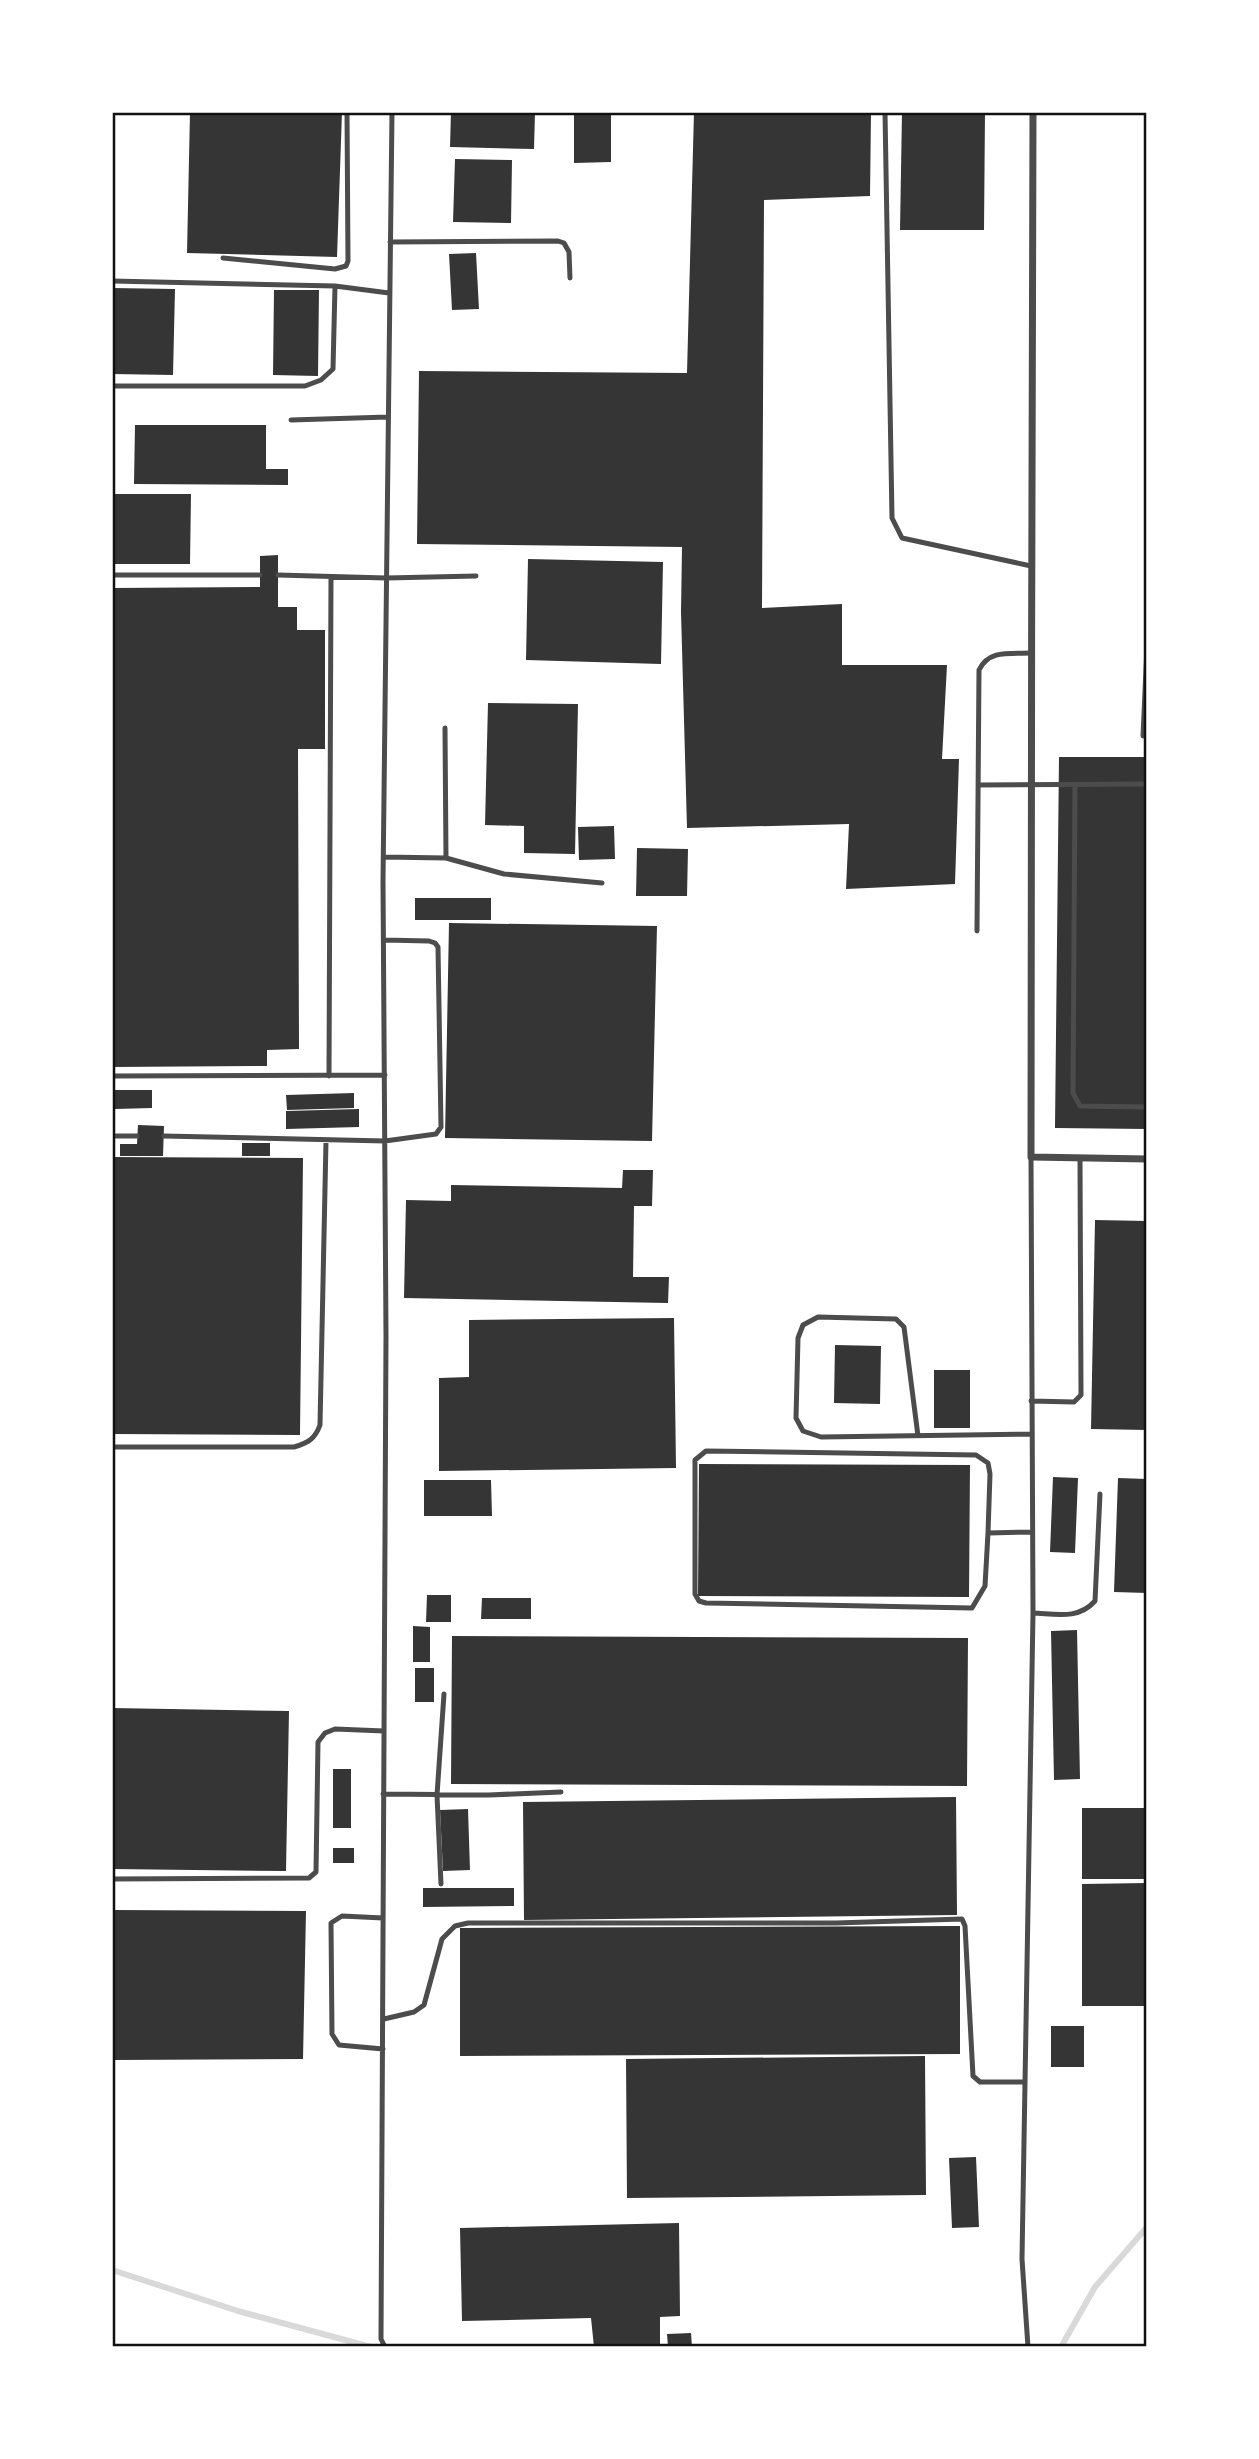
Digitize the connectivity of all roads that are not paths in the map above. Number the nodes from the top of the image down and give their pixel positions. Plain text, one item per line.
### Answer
1 (347, 112) edge
2 (392, 112) edge
3 (885, 112) edge
4 (1033, 112) edge
5 (390, 242) junction
6 (223, 258) dead end
7 (570, 278) dead end
8 (112, 281) edge
9 (335, 286) junction
10 (389, 293) junction
11 (112, 386) edge
12 (388, 417) junction
13 (291, 420) dead end
14 (1031, 566) junction
15 (112, 575) edge
16 (260, 575) dead end
17 (278, 575) dead end
18 (476, 576) dead end
19 (331, 577) junction
20 (386, 578) junction
21 (1147, 647) edge
22 (1031, 653) junction
23 (444, 728) dead end
24 (1143, 736) dead end
25 (1147, 784) edge
26 (979, 785) junction
27 (1032, 785) junction
28 (1075, 785) junction
29 (384, 857) junction
30 (446, 858) junction
31 (602, 883) dead end
32 (977, 931) dead end
33 (384, 940) junction
34 (112, 1076) edge
35 (328, 1076) junction
36 (385, 1076) junction
37 (1147, 1107) edge
38 (112, 1136) edge
39 (137, 1136) dead end
40 (164, 1136) dead end
41 (326, 1141) junction
42 (385, 1141) junction
43 (1031, 1157) junction
44 (1080, 1158) junction
45 (1147, 1159) edge
46 (1031, 1401) junction
47 (1031, 1434) junction
48 (918, 1436) junction
49 (112, 1447) edge
50 (1100, 1494) dead end
51 (1032, 1532) junction
52 (988, 1533) junction
53 (1033, 1613) junction
54 (444, 1693) dead end
55 (384, 1731) junction
56 (561, 1792) dead end
57 (383, 1794) junction
58 (437, 1795) junction
59 (112, 1879) edge
60 (441, 1884) dead end
61 (383, 1918) junction
62 (384, 2019) junction
63 (383, 2049) junction
64 (1025, 2082) junction
65 (385, 2347) edge
66 (1028, 2347) edge

1 - 6 lane
2 - 5 lane
3 - 14 lane
4 - 14 street
5 - 7 lane
5 - 10 lane
8 - 9 lane
9 - 10 lane
9 - 11 lane
10 - 12 lane
12 - 13 lane
12 - 20 lane
14 - 22 street
15 - 16 lane
17 - 19 lane
18 - 20 lane
19 - 20 lane
19 - 35 lane
20 - 29 lane
21 - 24 lane
22 - 26 lane
22 - 27 street
23 - 30 lane
25 - 28 lane
26 - 27 lane
26 - 32 lane
27 - 28 lane
27 - 43 street
28 - 37 lane
29 - 30 lane
29 - 33 lane
30 - 31 lane
33 - 36 lane
33 - 42 lane
34 - 35 lane
35 - 36 lane
36 - 42 lane
38 - 39 lane
40 - 41 lane
41 - 42 lane
41 - 49 lane
42 - 55 lane
43 - 44 street
43 - 46 lane
44 - 45 street
44 - 46 lane
46 - 47 lane
47 - 48 lane
47 - 51 lane
48 - 48 lane
50 - 53 lane
51 - 52 lane
51 - 53 lane
52 - 52 lane
53 - 64 lane
54 - 58 lane
55 - 57 lane
55 - 59 lane
56 - 58 lane
57 - 58 lane
57 - 61 lane
58 - 60 lane
61 - 62 lane
61 - 63 lane
62 - 63 lane
62 - 64 lane
63 - 65 lane
64 - 66 lane

